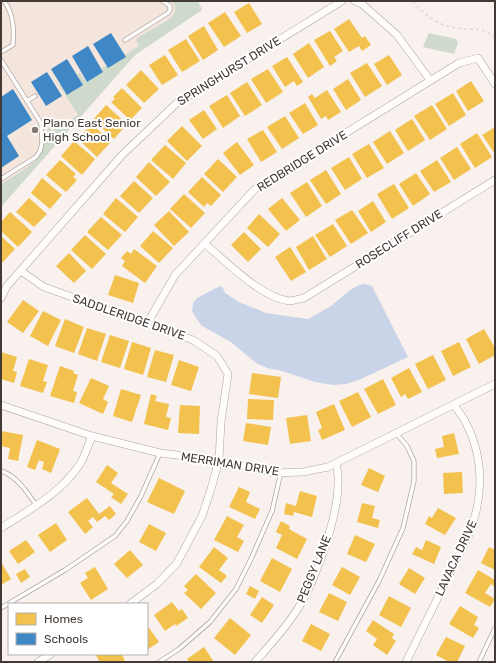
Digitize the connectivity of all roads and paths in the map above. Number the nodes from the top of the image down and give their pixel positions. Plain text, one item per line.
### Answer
1 (4, 1) edge
2 (164, 1) edge
3 (342, 1) edge
4 (355, 1) edge
5 (413, 1) edge
6 (495, 38) edge
7 (125, 40) dead end
8 (1, 52) edge
9 (1, 60) edge
10 (430, 80) junction
11 (495, 84) edge
12 (35, 96) dead end
13 (27, 101) junction
14 (1, 179) edge
15 (495, 180) edge
16 (205, 244) junction
17 (21, 271) junction
18 (1, 298) edge
19 (147, 324) junction
20 (495, 384) edge
21 (1, 405) edge
22 (454, 405) junction
23 (396, 433) junction
24 (92, 436) junction
25 (160, 453) junction
26 (219, 460) junction
27 (336, 463) junction
28 (1, 470) edge
29 (281, 472) junction
30 (36, 505) junction
31 (1, 528) edge
32 (9, 603) edge
33 (131, 603) edge
34 (495, 628) edge
35 (49, 655) edge
36 (38, 662) edge
37 (159, 662) edge
38 (255, 662) edge
39 (335, 662) edge
40 (406, 662) edge
41 (478, 662) edge

1 - 8 lane
2 - 7 lane
3 - 17 street, SPRINGHURST DRIVE
4 - 10 street
5 - 6 path
9 - 13 lane
10 - 11 street, REDBRIDGE DRIVE
10 - 16 street, REDBRIDGE DRIVE
12 - 13 lane
13 - 14 lane
15 - 16 street, ROSECLIFF DRIVE
16 - 19 street, REDBRIDGE DRIVE
17 - 18 street, SPRINGHURST DRIVE
17 - 19 street, SADDLERIDGE DRIVE
19 - 26 street, SADDLERIDGE DRIVE
20 - 22 street, MERRIMAN DRIVE
21 - 24 street, MERRIMAN DRIVE
22 - 23 street, MERRIMAN DRIVE
22 - 40 street, LAVACA DRIVE
23 - 27 street, MERRIMAN DRIVE
23 - 39 lane
24 - 25 street, MERRIMAN DRIVE
24 - 30 street
25 - 26 street, MERRIMAN DRIVE
25 - 32 lane
26 - 29 street, MERRIMAN DRIVE
26 - 33 street
27 - 29 street, MERRIMAN DRIVE
27 - 38 street, PEGGY LANE
28 - 30 lane
29 - 37 lane
30 - 31 street
34 - 41 lane
35 - 36 street

